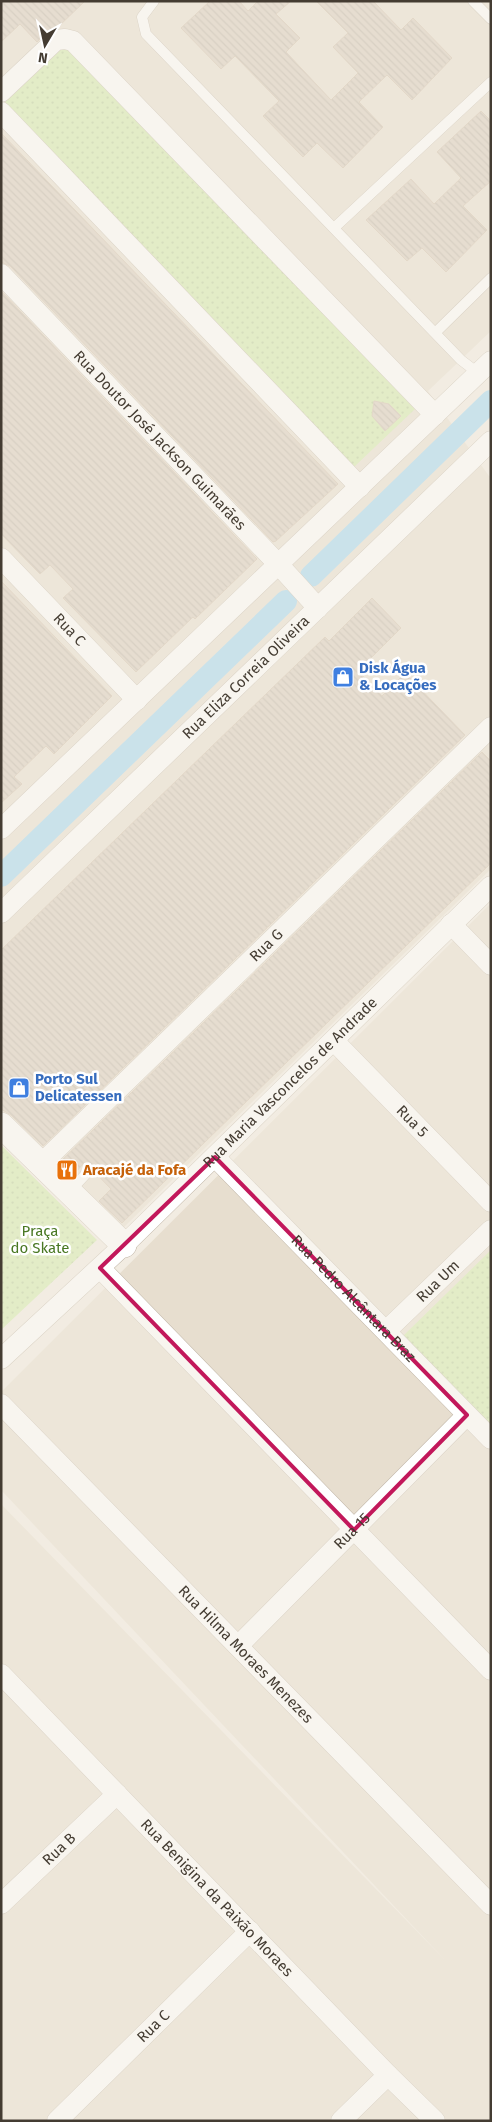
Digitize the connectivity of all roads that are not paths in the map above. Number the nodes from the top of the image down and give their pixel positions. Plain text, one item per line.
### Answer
1 (154, 1) edge
2 (473, 1) edge
3 (491, 19) edge
4 (491, 82) edge
5 (1, 92) edge
6 (1, 112) edge
7 (334, 228) junction
8 (1, 274) edge
9 (491, 278) edge
10 (436, 333) junction
11 (484, 367) edge
12 (435, 415) junction
13 (491, 441) edge
14 (360, 487) junction
15 (1, 558) edge
16 (279, 565) junction
17 (318, 608) junction
18 (137, 700) junction
19 (491, 727) edge
20 (1, 829) edge
21 (491, 886) edge
22 (1, 913) edge
23 (451, 924) junction
24 (491, 965) edge
25 (334, 1041) junction
26 (1, 1125) edge
27 (215, 1157) junction
28 (41, 1164) junction
29 (491, 1202) edge
30 (491, 1230) edge
31 (124, 1245) junction
32 (100, 1268) junction
33 (386, 1331) junction
34 (1, 1359) edge
35 (1, 1404) edge
36 (467, 1415) junction
37 (491, 1439) edge
38 (354, 1530) junction
39 (238, 1646) junction
40 (491, 1670) edge
41 (1, 1674) edge
42 (117, 1794) junction
43 (1, 1904) edge
44 (491, 1905) edge
45 (250, 1932) junction
46 (388, 2075) junction
47 (57, 2121) edge
48 (341, 2121) edge
49 (435, 2121) edge

1 - 7 lane
2 - 3 lane
4 - 7 lane
5 - 12 street
6 - 14 street
7 - 10 lane
8 - 16 street, Rua Doutor José Jackson Guimarães
9 - 10 lane
10 - 11 lane
11 - 12 street
12 - 14 street
13 - 17 street, Rua Eliza Correia Oliveira
14 - 16 street
15 - 18 street, Rua C
16 - 17 street, Rua Doutor José Jackson Guimarães
16 - 18 street
17 - 22 street, Rua Eliza Correia Oliveira
18 - 20 street
19 - 28 street, Rua G
21 - 23 street, Rua Maria Vasconcelos de Andrade
23 - 24 street
23 - 25 street, Rua Maria Vasconcelos de Andrade
25 - 27 street, Rua Maria Vasconcelos de Andrade
25 - 29 street, Rua 5
26 - 28 street
27 - 31 street, Rua Maria Vasconcelos de Andrade
27 - 33 street, Rua Pedro Alcântara Braz
28 - 31 street
30 - 33 street, Rua Um
31 - 32 street, Rua Maria Vasconcelos de Andrade
32 - 34 street, Rua Maria Vasconcelos de Andrade
32 - 38 street
33 - 36 street, Rua Pedro Alcântara Braz
35 - 39 street, Rua Hilma Moraes Menezes
36 - 37 street, Rua Pedro Alcântara Braz
36 - 38 street, Rua 15
38 - 39 street, Rua 15
38 - 40 street
39 - 44 street, Rua Hilma Moraes Menezes
41 - 42 street, Rua Benigina da Paixão Moraes
42 - 43 street, Rua B
42 - 45 street, Rua Benigina da Paixão Moraes
45 - 46 street, Rua Benigina da Paixão Moraes
45 - 47 street, Rua C
46 - 48 street
46 - 49 street, Rua Benigina da Paixão Moraes

